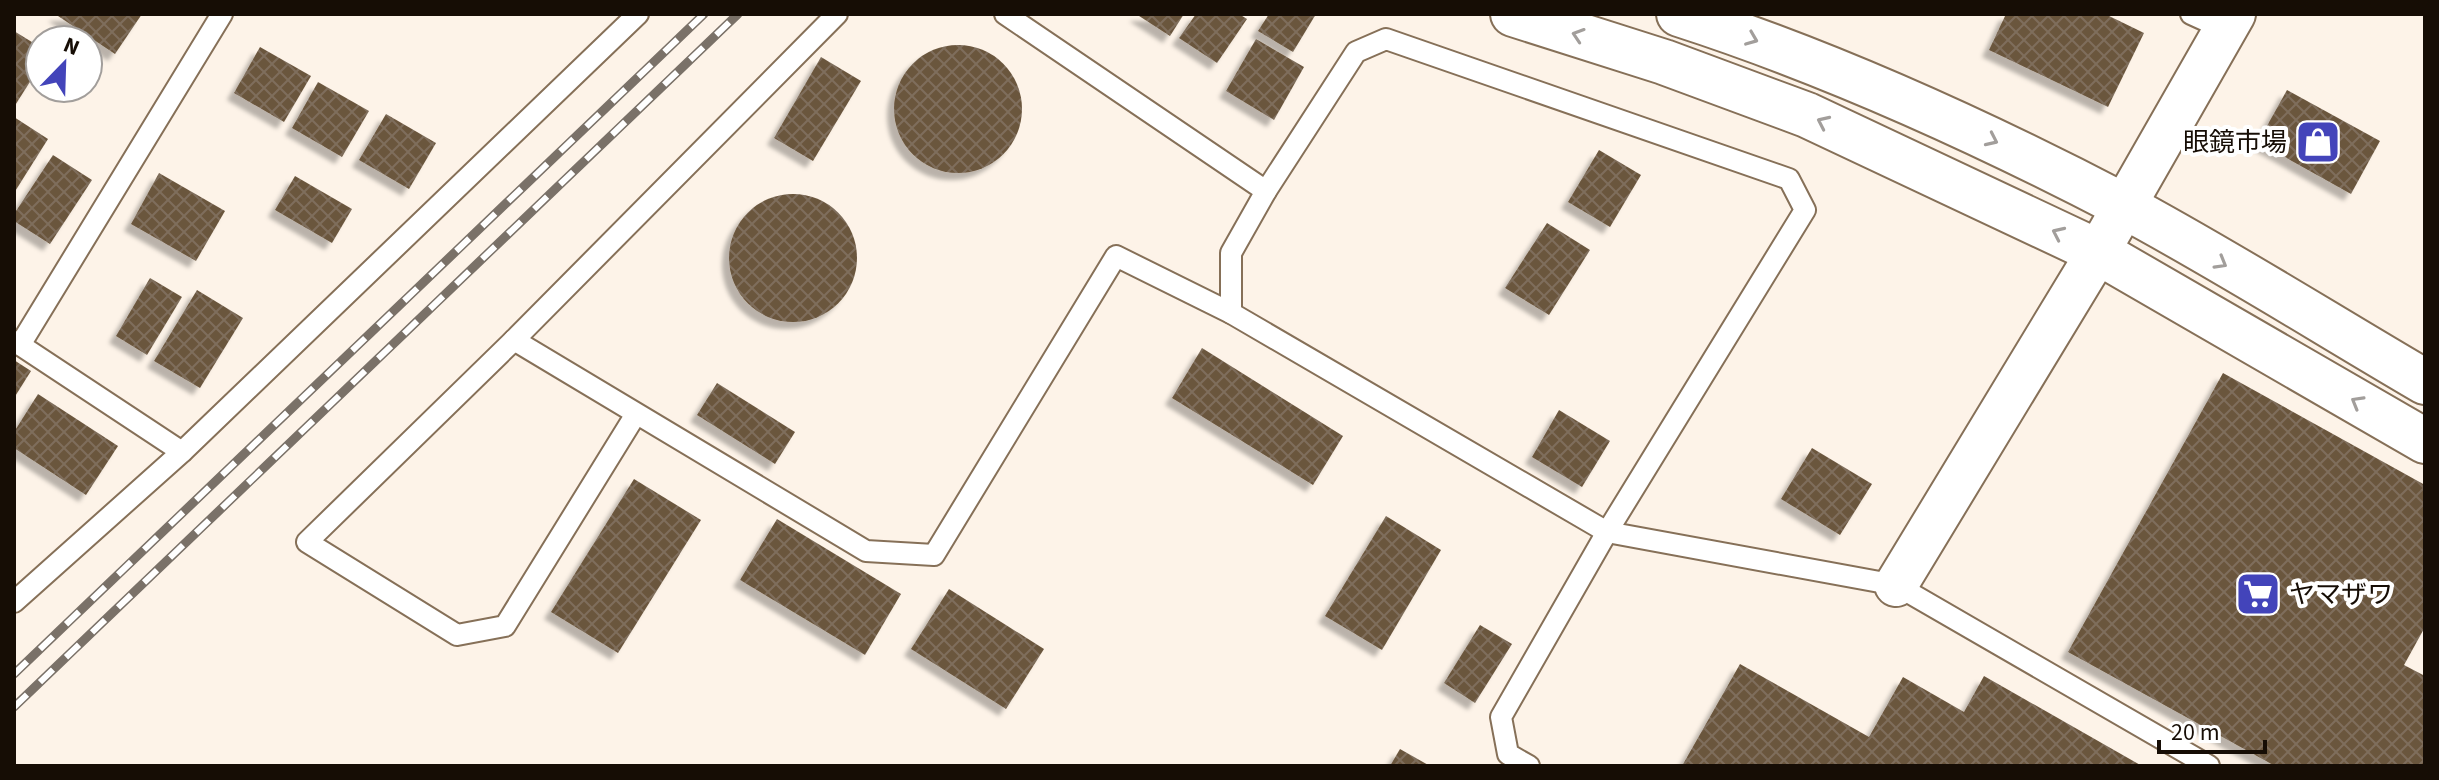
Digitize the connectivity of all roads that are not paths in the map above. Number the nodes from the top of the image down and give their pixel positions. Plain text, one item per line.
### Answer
1 (222, 14) edge
2 (638, 14) edge
3 (837, 14) edge
4 (1005, 14) edge
5 (1513, 14) edge
6 (1679, 14) edge
7 (2216, 19) edge
8 (1266, 191) junction
9 (2124, 206) junction
10 (2098, 252) junction
11 (1231, 313) junction
12 (514, 340) junction
13 (17, 343) edge
14 (2425, 382) edge
15 (636, 414) junction
16 (2425, 441) edge
17 (182, 452) junction
18 (1607, 532) junction
19 (1896, 585) junction
20 (14, 602) edge
21 (1529, 766) edge
22 (2209, 766) edge

1 - 13 lane
2 - 17 lane
3 - 12 lane
4 - 8 lane
10 -> 5 street
6 -> 9 street
7 - 9 street
8 - 11 lane
8 - 18 lane
9 - 10 street
9 -> 14 street
16 -> 10 street
10 - 19 street
11 - 15 lane
11 - 18 lane
12 - 15 lane
12 - 15 lane
13 - 17 lane
17 - 20 lane
18 - 19 lane
18 - 21 lane
19 - 22 lane

